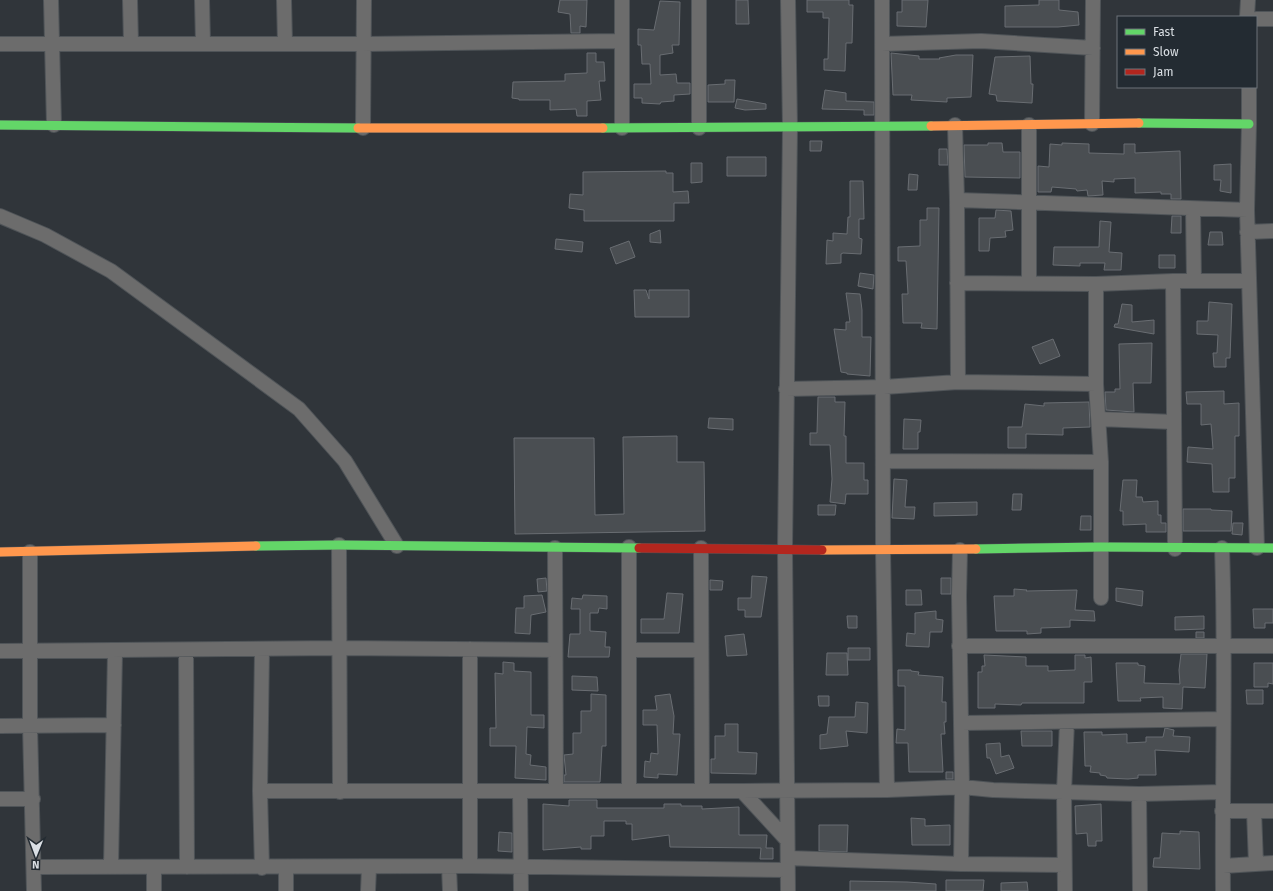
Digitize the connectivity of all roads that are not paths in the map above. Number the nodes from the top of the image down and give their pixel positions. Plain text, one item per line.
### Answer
1 (51, 0) edge
2 (130, 0) edge
3 (202, 0) edge
4 (284, 0) edge
5 (364, 0) edge
6 (622, 0) edge
7 (699, 0) edge
8 (788, 0) edge
9 (882, 0) edge
10 (1093, 0) edge
11 (1248, 0) edge
12 (1247, 16) edge
13 (1257, 19) edge
14 (1273, 19) edge
15 (622, 41) junction
16 (131, 43) junction
17 (202, 43) junction
18 (285, 43) junction
19 (0, 44) edge
20 (52, 44) junction
21 (364, 44) junction
22 (882, 44) junction
23 (1093, 48) junction
24 (1249, 88) edge
25 (1092, 124) junction
26 (1250, 124) junction
27 (0, 125) edge
28 (54, 125) junction
29 (955, 125) junction
30 (1029, 125) junction
31 (882, 127) junction
32 (363, 128) junction
33 (622, 128) junction
34 (699, 128) junction
35 (790, 128) junction
36 (957, 200) junction
37 (1029, 203) junction
38 (1194, 209) junction
39 (1247, 210) junction
40 (0, 216) edge
41 (1247, 232) junction
42 (1273, 232) edge
43 (1172, 281) junction
44 (1194, 281) junction
45 (1249, 281) junction
46 (1029, 282) junction
47 (957, 283) junction
48 (1096, 284) junction
49 (958, 382) junction
50 (1096, 384) junction
51 (884, 387) junction
52 (786, 389) junction
53 (1099, 419) junction
54 (1174, 422) junction
55 (883, 461) junction
56 (1101, 462) junction
57 (339, 544) junction
58 (397, 546) junction
59 (629, 547) junction
60 (1101, 547) junction
61 (555, 548) junction
62 (701, 548) junction
63 (1222, 548) junction
64 (1257, 548) junction
65 (1273, 548) edge
66 (785, 549) junction
67 (1175, 549) junction
68 (883, 550) junction
69 (960, 550) junction
70 (0, 552) edge
71 (30, 552) junction
72 (1101, 598) dead end
73 (959, 646) junction
74 (1225, 646) junction
75 (1273, 646) edge
76 (340, 648) junction
77 (470, 649) junction
78 (186, 650) junction
79 (262, 650) junction
80 (554, 650) junction
81 (629, 650) junction
82 (701, 650) junction
83 (0, 651) edge
84 (30, 652) junction
85 (115, 652) junction
86 (1223, 719) junction
87 (1067, 722) junction
88 (961, 723) junction
89 (114, 725) junction
90 (0, 726) edge
91 (30, 726) junction
92 (962, 787) junction
93 (520, 790) junction
94 (556, 790) junction
95 (629, 790) junction
96 (702, 790) junction
97 (887, 790) junction
98 (260, 791) junction
99 (470, 791) junction
100 (742, 791) junction
101 (786, 791) junction
102 (340, 792) junction
103 (1064, 792) junction
104 (1222, 792) junction
105 (1139, 794) junction
106 (0, 799) edge
107 (33, 799) junction
108 (1222, 811) junction
109 (1254, 811) junction
110 (1273, 811) edge
111 (787, 840) junction
112 (1273, 863) edge
113 (788, 864) junction
114 (961, 864) junction
115 (1256, 864) junction
116 (470, 866) junction
117 (1064, 866) junction
118 (1223, 866) junction
119 (34, 867) junction
120 (111, 867) junction
121 (154, 867) junction
122 (187, 867) junction
123 (449, 867) junction
124 (521, 867) junction
125 (262, 868) junction
126 (286, 868) junction
127 (368, 868) junction
128 (34, 891) edge
129 (154, 891) edge
130 (286, 891) edge
131 (368, 891) edge
132 (450, 891) edge
133 (521, 891) edge
134 (788, 891) edge
135 (1065, 891) edge
136 (1140, 891) edge
137 (1223, 891) edge

1 - 20 street
2 - 16 street
3 - 17 street
4 - 18 street
5 - 21 street
6 - 15 street
7 - 34 street
8 - 35 street
9 - 22 street
10 - 23 street
11 - 12 street
13 - 14 street
15 - 21 street
15 - 33 street
16 - 17 street
16 - 20 street
17 - 18 street
18 - 21 street
19 - 20 street
20 - 28 street
21 - 32 street
22 - 23 street
22 - 31 street
23 - 25 street
24 - 26 street
25 - 26 street
25 - 30 street
26 - 39 street
27 - 28 street
28 - 32 street
29 - 30 street
29 - 31 street
29 - 36 street
30 - 37 street
31 - 35 street
31 - 51 street
32 - 33 street
33 - 34 street
34 - 35 street
35 - 52 street
36 - 37 street
36 - 47 street
37 - 38 street
37 - 46 street
38 - 39 street
38 - 44 street
39 - 41 street
40 - 58 street
41 - 42 street
41 - 45 street
43 - 44 street
43 - 48 street
43 - 54 street
44 - 45 street
45 - 64 street
46 - 47 street
46 - 48 street
47 - 49 street
48 - 50 street
49 - 50 street
49 - 51 street
50 - 53 street
51 - 52 street
51 - 55 street
52 - 66 street
53 - 54 street
53 - 56 street
54 - 67 street
55 - 56 street
55 - 68 street
56 - 60 street
57 - 58 street
57 - 71 street
57 - 76 street
58 - 61 street
59 - 61 street
59 - 62 street
59 - 81 street
60 - 67 street
60 - 69 street
60 - 72 street
61 - 80 street
62 - 66 street
62 - 82 street
63 - 64 street
63 - 67 street
63 - 74 street
64 - 65 street
66 - 68 street
66 - 101 street
68 - 69 street
68 - 97 street
69 - 73 street
70 - 71 street
71 - 84 street
73 - 74 street
73 - 88 street
74 - 75 street
74 - 86 street
76 - 77 street
76 - 79 street
76 - 102 street
77 - 80 street
77 - 99 street
78 - 79 street
78 - 85 street
78 - 122 street
79 - 98 street
80 - 94 street
81 - 82 street
81 - 95 street
82 - 96 street
83 - 84 street
84 - 85 street
84 - 91 street
85 - 89 street
86 - 87 street
86 - 104 street
87 - 88 street
87 - 103 street
88 - 92 street
89 - 91 street
89 - 120 street
90 - 91 street
91 - 107 street
92 - 97 street
92 - 103 street
92 - 114 street
93 - 94 street
93 - 99 street
93 - 124 street
94 - 95 street
95 - 96 street
96 - 100 street
97 - 101 street
98 - 102 street
98 - 125 street
99 - 102 street
99 - 116 street
100 - 101 street
100 - 111 street
101 - 111 street
103 - 105 street
103 - 117 street
104 - 105 street
104 - 108 street
105 - 136 street
106 - 107 street
107 - 119 street
108 - 109 street
108 - 118 street
109 - 110 street
109 - 115 street
111 - 113 street
112 - 115 street
113 - 114 street
113 - 124 street
113 - 134 street
114 - 117 street
115 - 118 street
116 - 123 street
116 - 124 street
117 - 135 street
118 - 137 street
119 - 120 street
119 - 128 street
120 - 121 street
121 - 122 street
121 - 129 street
122 - 125 street
123 - 127 street
123 - 132 street
124 - 133 street
125 - 126 street
126 - 127 street
126 - 130 street
127 - 131 street

